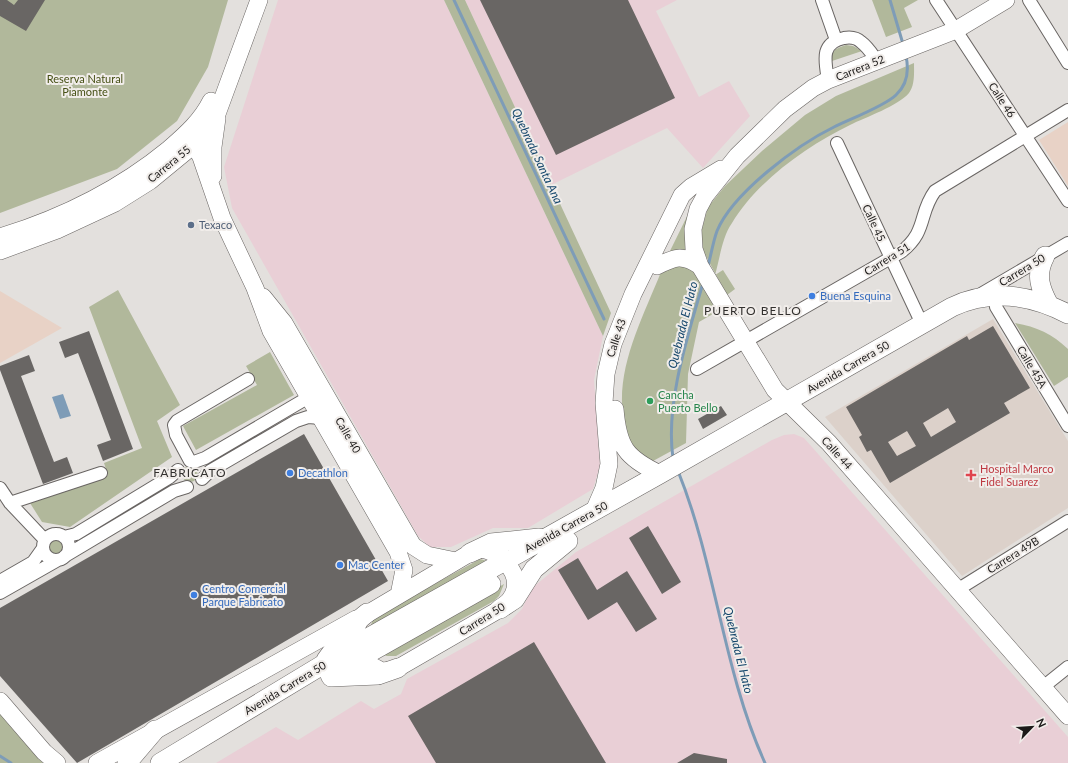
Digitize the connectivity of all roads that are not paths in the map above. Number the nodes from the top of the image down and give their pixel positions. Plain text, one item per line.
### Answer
1 (249, 0) edge
2 (259, 0) edge
3 (822, 0) edge
4 (936, 0) edge
5 (1006, 0) edge
6 (1029, 0) edge
7 (956, 30) junction
8 (836, 40) junction
9 (877, 61) junction
10 (1068, 63) edge
11 (828, 80) junction
12 (1068, 110) edge
13 (217, 114) junction
14 (1025, 136) junction
15 (191, 138) junction
16 (837, 142) dead end
17 (731, 163) junction
18 (170, 164) junction
19 (697, 183) junction
20 (214, 194) junction
21 (1068, 201) edge
22 (0, 237) edge
23 (1068, 243) edge
24 (0, 251) edge
25 (1045, 256) junction
26 (891, 258) junction
27 (657, 266) junction
28 (700, 266) junction
29 (976, 298) junction
30 (1050, 305) junction
31 (996, 308) junction
32 (1068, 314) edge
33 (922, 324) junction
34 (1068, 328) edge
35 (746, 342) junction
36 (697, 369) dead end
37 (248, 380) dead end
38 (317, 396) junction
39 (792, 406) junction
40 (321, 418) junction
41 (1068, 426) edge
42 (192, 462) junction
43 (178, 470) junction
44 (101, 473) dead end
45 (665, 476) junction
46 (202, 479) junction
47 (187, 487) junction
48 (0, 488) edge
49 (10, 504) junction
50 (594, 511) junction
51 (1068, 520) edge
52 (564, 535) junction
53 (64, 537) junction
54 (44, 544) junction
55 (463, 557) junction
56 (61, 558) junction
57 (508, 567) junction
58 (0, 581) edge
59 (957, 590) junction
60 (0, 593) edge
61 (399, 595) junction
62 (500, 609) junction
63 (367, 613) junction
64 (361, 650) junction
65 (1068, 667) edge
66 (398, 668) junction
67 (324, 671) junction
68 (1043, 687) junction
69 (0, 701) edge
70 (1068, 716) edge
71 (155, 730) junction
72 (51, 757) edge
73 (97, 763) edge
74 (127, 763) edge
75 (160, 763) edge
76 (184, 763) edge

1 - 15 main road, Carrera 55
2 - 13 main road, Carrera 55
3 - 8 street
4 - 7 street, Calle 46
5 - 7 main road, Carrera 52
6 - 10 street
7 - 9 main road, Carrera 52
7 - 14 street, Calle 46
8 - 9 street
8 - 11 street
9 - 11 main road, Carrera 52
11 - 17 main road, Carrera 52
12 - 14 street, Carrera 51
13 - 15 main road, Carrera 55
13 - 20 main road
14 - 21 street, Calle 46
14 - 26 street, Carrera 51
15 - 18 main road, Carrera 55
15 - 20 main road, Calle 40
15 - 22 main road, Carrera 55
16 - 26 street, Calle 45
17 - 19 main road, Calle 43
17 - 28 main road, Calle 44
18 - 20 main road
18 - 24 main road, Carrera 55
19 - 27 main road, Calle 43
19 - 50 main road, Calle 43
20 - 38 main road, Calle 40
23 - 25 street, Carrera 50
25 - 29 street, Carrera 50
25 - 30 main road
26 - 33 street, Calle 45
26 - 35 street, Carrera 51
27 - 28 main road
27 - 45 main road, Calle 43
28 - 35 main road, Calle 44
29 - 30 main road, Avenida Carrera 50
29 - 33 main road, Avenida Carrera 50
30 - 32 main road, Avenida Carrera 50
31 - 34 main road, Avenida Carrera 50
31 - 39 main road, Avenida Carrera 50
31 - 41 street, Calle 45A
33 - 39 main road, Avenida Carrera 50
35 - 36 street, Carrera 51
35 - 39 main road, Calle 44
37 - 42 street
38 - 40 main road, Calle 40
38 - 42 street
38 - 55 main road, Calle 40
39 - 45 main road, Avenida Carrera 50
39 - 59 main road, Calle 44
40 - 46 street
40 - 61 main road, Calle 40
42 - 43 street
42 - 46 street
43 - 47 street
43 - 53 street
44 - 49 street
45 - 50 main road, Avenida Carrera 50
45 - 52 main road, Avenida Carrera 50
46 - 47 street
47 - 56 street
48 - 49 street
49 - 54 street
50 - 52 main road, Avenida Carrera 50
51 - 59 street, Carrera 49B
52 - 55 main road
52 - 57 main road, Avenida Carrera 50
52 - 62 main road
53 - 54 street
53 - 56 street
54 - 56 street
54 - 58 street
55 - 57 main road
55 - 61 main road
56 - 60 street
57 - 62 main road, Carrera 50
57 - 64 main road, Avenida Carrera 50
59 - 68 main road, Calle 44
61 - 63 main road
62 - 66 main road, Carrera 50
63 - 64 main road
63 - 67 main road
63 - 71 main road
64 - 66 main road, Carrera 50
64 - 67 main road, Avenida Carrera 50
65 - 68 street
66 - 67 main road
67 - 75 main road, Avenida Carrera 50
67 - 76 main road, Avenida Carrera 50
68 - 70 main road, Calle 44
69 - 72 main road
71 - 73 main road
71 - 74 main road

